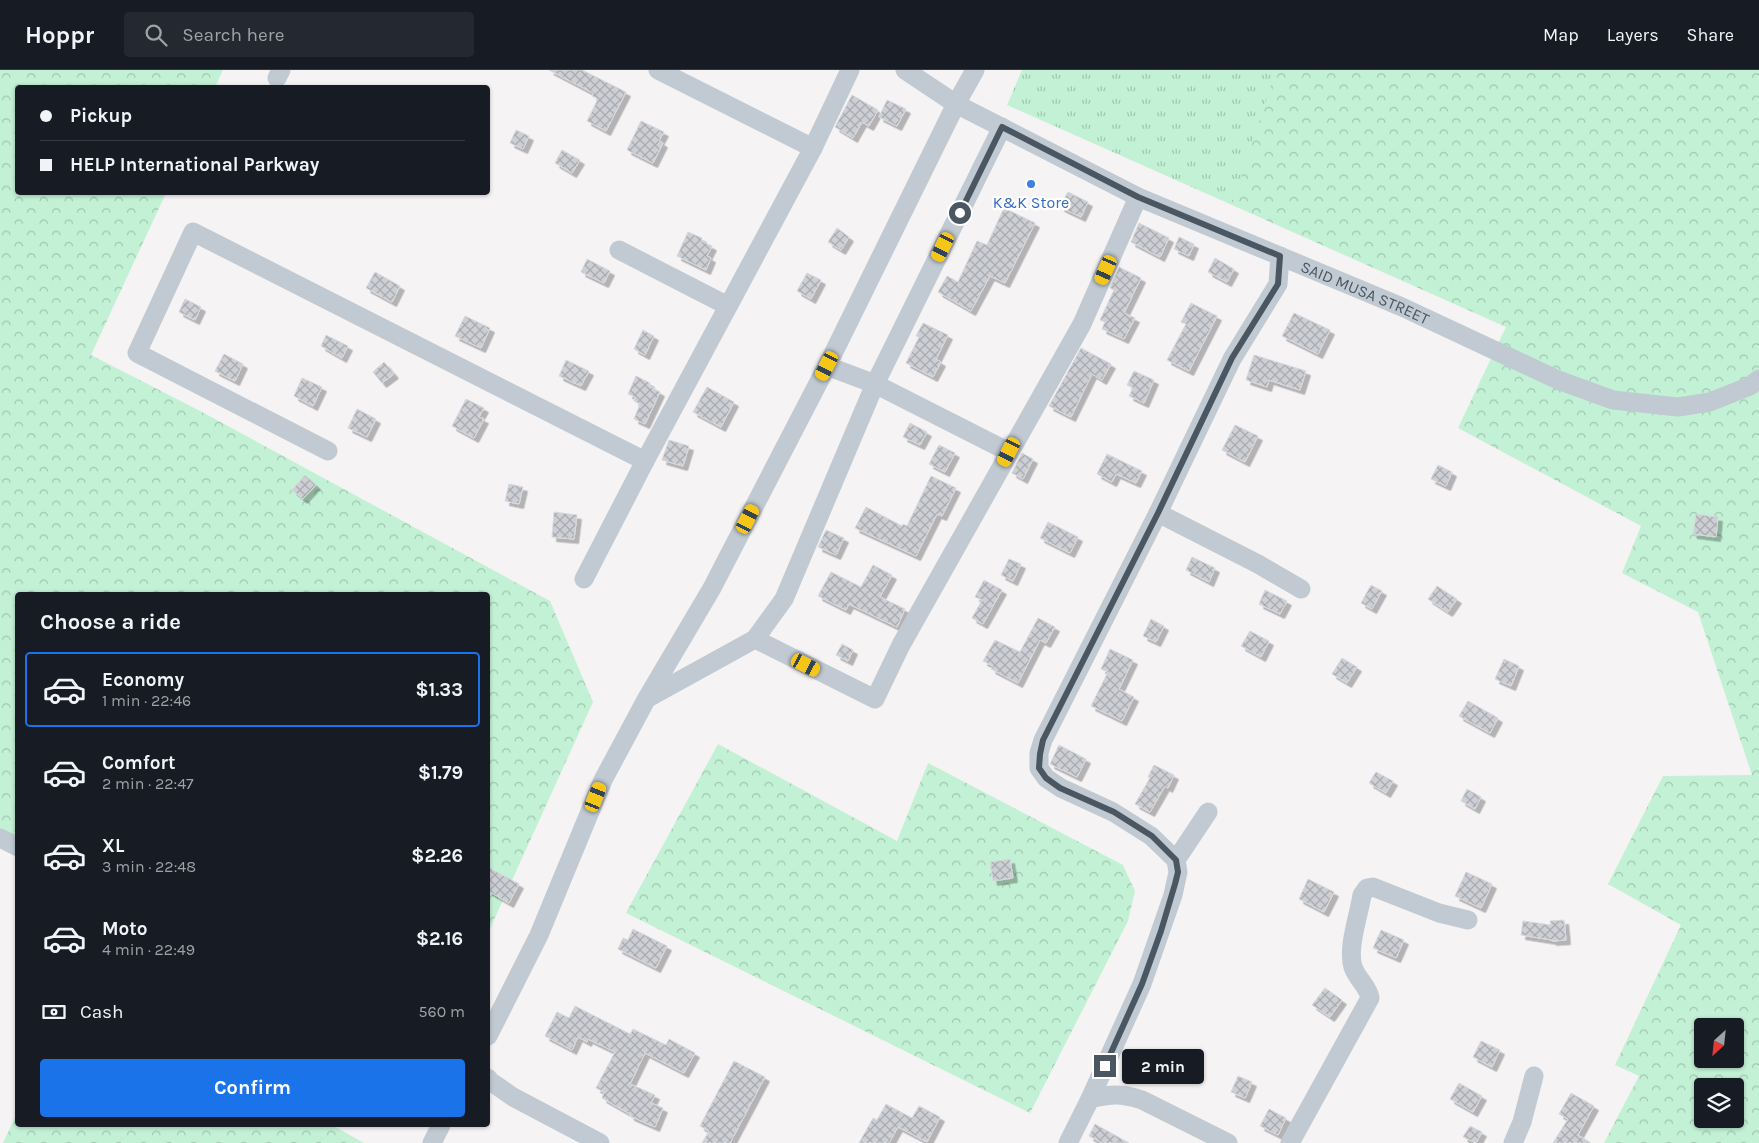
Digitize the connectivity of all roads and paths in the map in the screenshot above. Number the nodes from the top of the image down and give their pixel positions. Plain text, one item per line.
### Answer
1 (658, 70) edge
2 (850, 70) edge
3 (905, 70) edge
4 (974, 70) edge
5 (956, 104) junction
6 (1002, 127) junction
7 (813, 148) junction
8 (1138, 197) junction
9 (619, 250) dead end
10 (1280, 256) junction
11 (728, 306) junction
12 (827, 366) junction
13 (1759, 379) edge
14 (875, 384) junction
15 (328, 451) dead end
16 (1009, 452) junction
17 (645, 461) junction
18 (1158, 513) junction
19 (584, 579) dead end
20 (1301, 589) dead end
21 (755, 639) junction
22 (647, 698) junction
23 (1208, 812) dead end
24 (0, 838) edge
25 (15, 846) edge
26 (1176, 860) junction
27 (1468, 920) dead end
28 (490, 1032) edge
29 (1534, 1076) dead end
30 (490, 1080) edge
31 (1090, 1099) junction
32 (440, 1127) edge
33 (432, 1143) edge
34 (600, 1143) edge
35 (1068, 1143) edge
36 (1228, 1143) edge
37 (1290, 1143) edge
38 (1513, 1143) edge

1 - 7 street
2 - 7 street
3 - 5 street, SAID MUSA STREET
4 - 5 street
5 - 6 street, SAID MUSA STREET
5 - 12 street
6 - 8 street, SAID MUSA STREET
6 - 14 street
7 - 11 street
8 - 10 street, SAID MUSA STREET
8 - 16 street
9 - 11 street
10 - 13 street, SAID MUSA STREET
10 - 18 street
11 - 17 street
12 - 14 street
12 - 22 street
14 - 16 street
14 - 21 street
15 - 17 street
16 - 21 street
17 - 19 street
18 - 20 street
18 - 26 street
21 - 22 street
22 - 28 street
23 - 26 street
24 - 25 street
26 - 31 street
27 - 37 street
29 - 38 street
30 - 34 street
31 - 35 street
31 - 36 street
32 - 33 street

